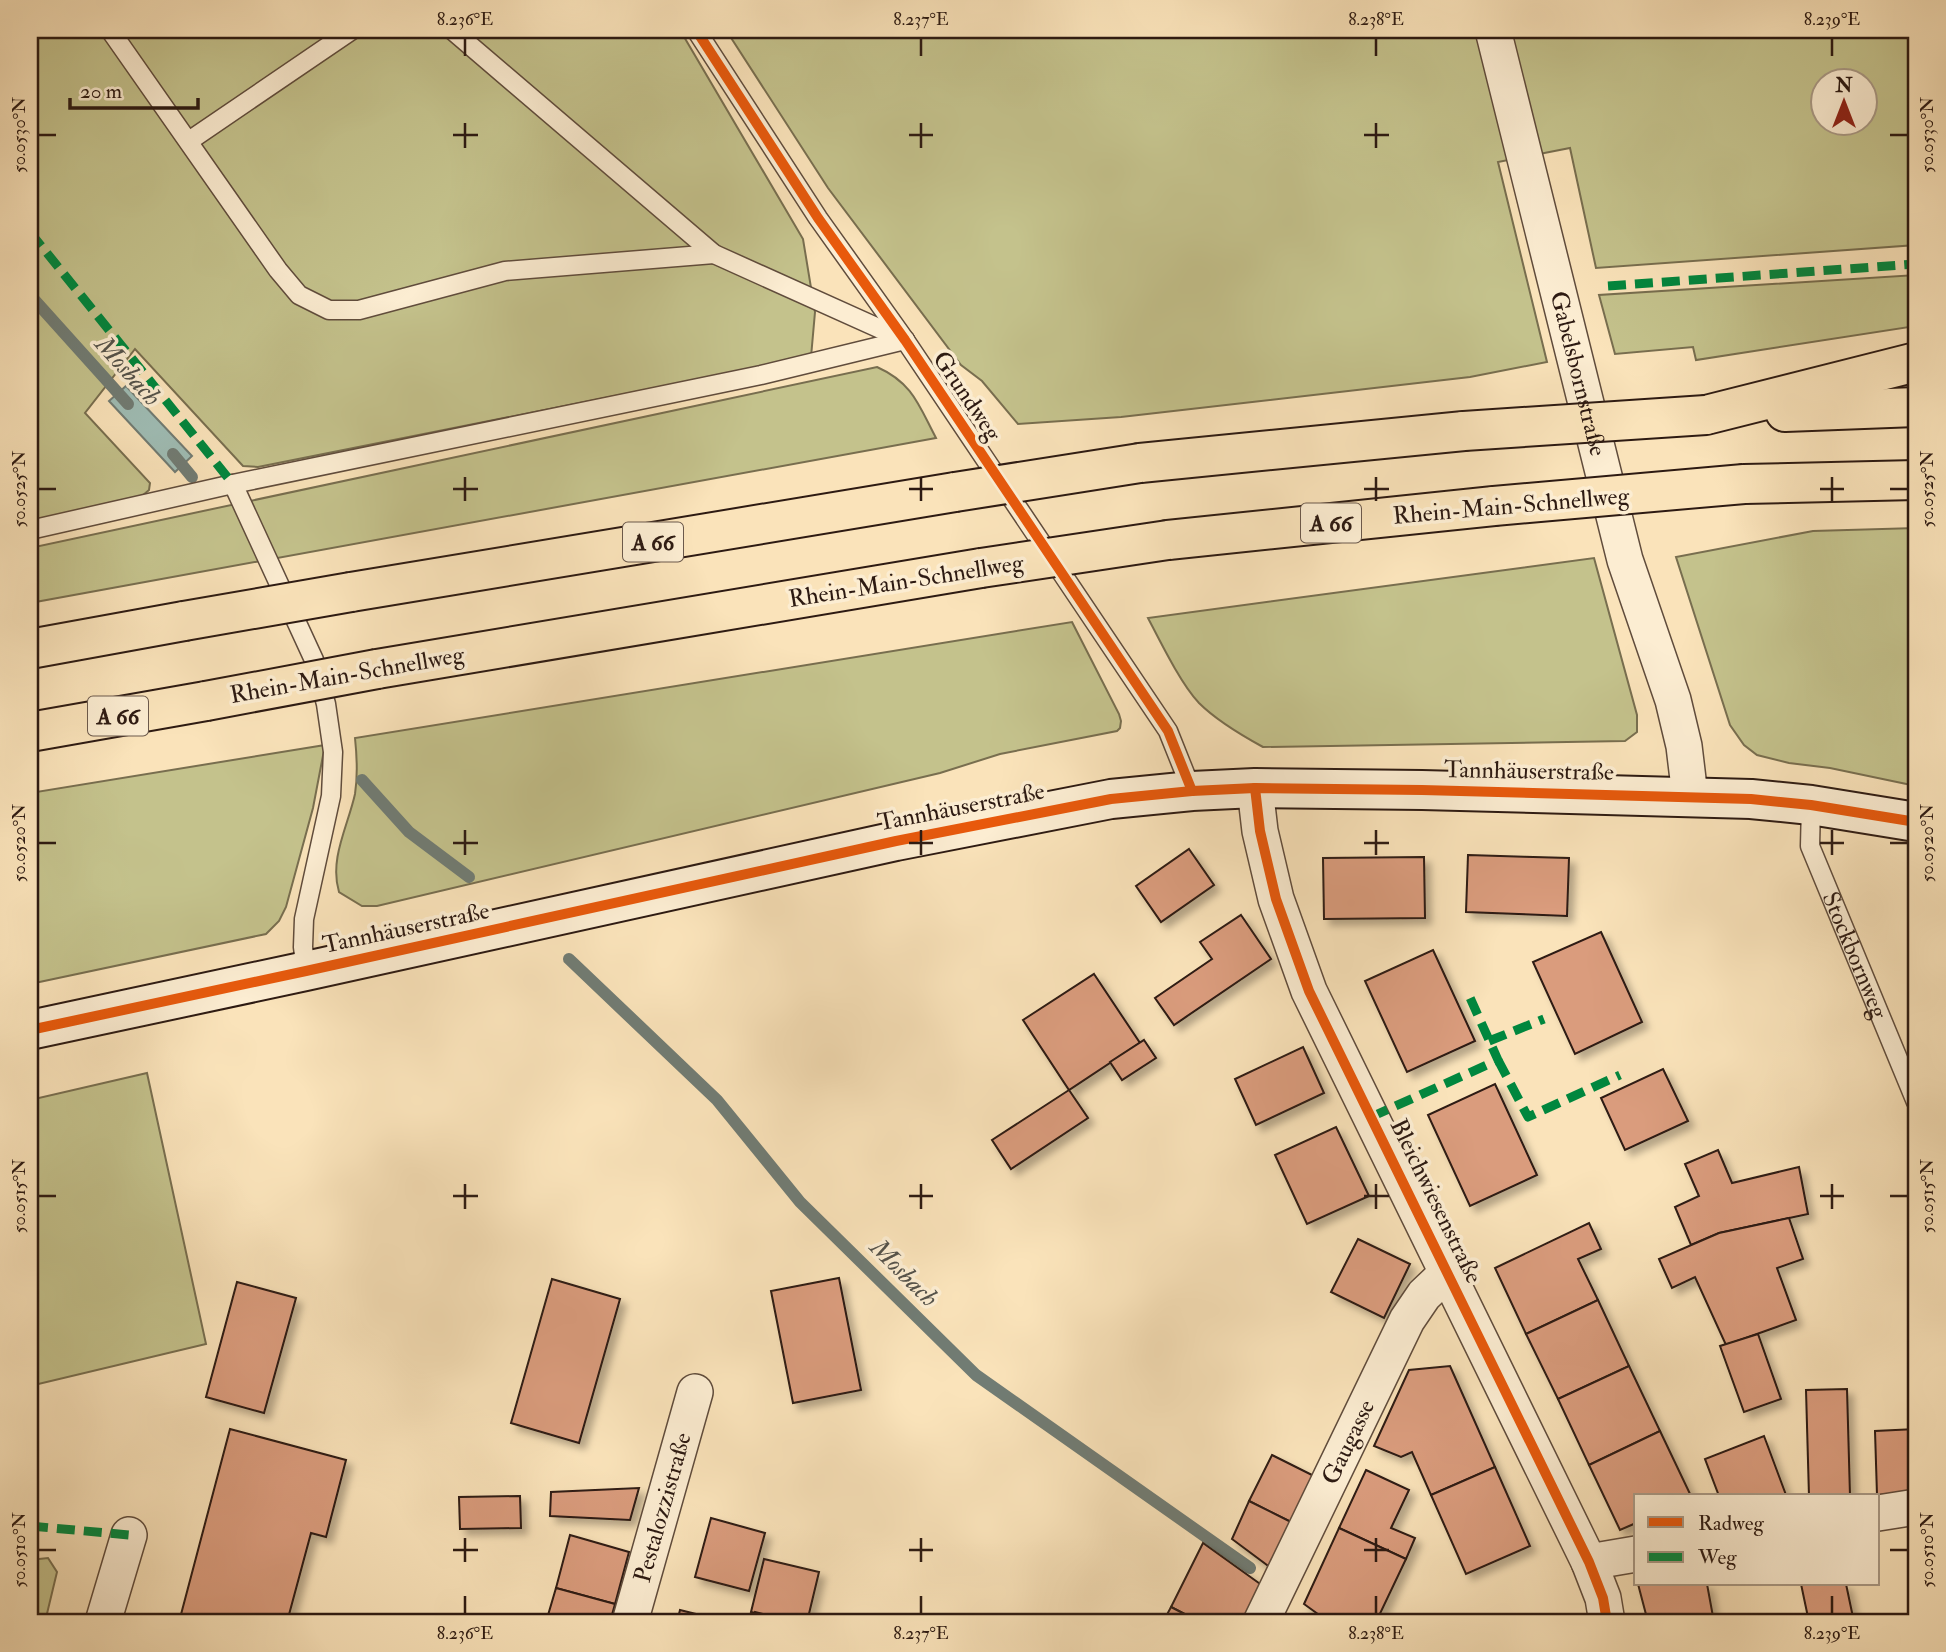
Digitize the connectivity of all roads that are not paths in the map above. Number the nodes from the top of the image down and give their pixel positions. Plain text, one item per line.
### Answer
1 (110, 30) edge
2 (352, 30) edge
3 (452, 30) edge
4 (696, 30) edge
5 (1493, 30) edge
6 (189, 141) junction
7 (714, 254) junction
8 (905, 340) junction
9 (1916, 362) edge
10 (1916, 407) edge
11 (1706, 415) junction
12 (1916, 480) edge
13 (233, 484) junction
14 (30, 530) edge
15 (30, 649) edge
16 (30, 732) edge
17 (1255, 788) junction
18 (1192, 791) junction
19 (1690, 796) junction
20 (1811, 804) junction
21 (1916, 822) edge
22 (306, 971) junction
23 (30, 1030) edge
24 (1916, 1102) edge
25 (1447, 1273) junction
26 (695, 1392) dead end
27 (1916, 1507) edge
28 (1880, 1513) edge
29 (129, 1535) dead end
30 (1634, 1554) edge
31 (1589, 1562) junction
32 (103, 1622) edge
33 (630, 1622) edge
34 (1261, 1622) edge
35 (1607, 1622) edge

1 - 6 lane
2 - 6 lane
3 - 7 lane
4 - 8 lane, Grundweg
5 - 19 street, Gabelsbornstraße
6 - 7 lane
7 - 8 lane
8 - 13 lane
8 - 18 lane, Grundweg
9 - 11 highway
10 - 11 highway, A 66
11 - 15 highway, A 66, bridge
12 - 16 highway, Rhein-Main-Schnellweg / A 66, bridge
13 - 14 lane
13 - 22 lane
17 - 18 street, Tannhäuserstraße
17 - 19 street, Tannhäuserstraße
17 - 25 street, Bleichwiesenstraße
18 - 22 street, Tannhäuserstraße
19 - 20 street, Tannhäuserstraße
20 - 21 street, Tannhäuserstraße
20 - 24 lane, Stockbornweg
22 - 23 street, Tannhäuserstraße
25 - 31 street, Bleichwiesenstraße
25 - 34 street, Gaugasse
26 - 33 street, Pestalozzistraße
27 - 28 street
29 - 32 street
30 - 31 street
31 - 35 street, Bleichwiesenstraße

